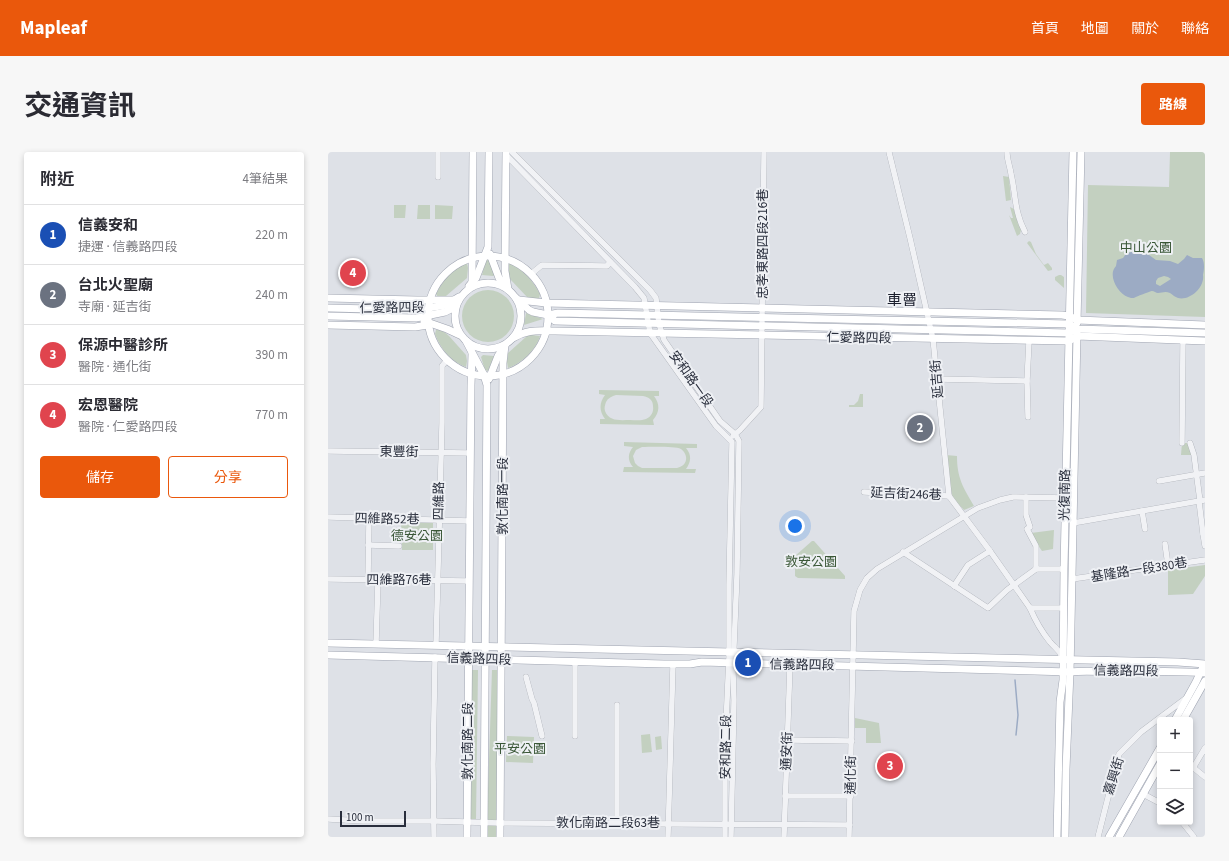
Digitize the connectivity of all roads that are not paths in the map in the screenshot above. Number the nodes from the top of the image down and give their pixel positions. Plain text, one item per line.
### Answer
1 (438, 152) edge
2 (472, 152) edge
3 (489, 152) edge
4 (764, 152) edge
5 (889, 152) edge
6 (1007, 152) edge
7 (1073, 152) edge
8 (1081, 152) edge
9 (508, 153) edge
10 (438, 177) dead end
11 (1025, 232) dead end
12 (488, 256) junction
13 (472, 258) junction
14 (505, 258) junction
15 (610, 262) junction
16 (531, 274) junction
17 (472, 282) junction
18 (467, 289) junction
19 (508, 289) junction
20 (328, 298) edge
21 (517, 299) junction
22 (457, 300) junction
23 (546, 303) junction
24 (646, 306) junction
25 (657, 306) junction
26 (328, 308) edge
27 (762, 308) junction
28 (927, 312) junction
29 (428, 314) junction
30 (548, 315) junction
31 (647, 315) junction
32 (658, 315) junction
33 (328, 316) edge
34 (1069, 316) junction
35 (762, 318) junction
36 (1077, 320) junction
37 (929, 321) junction
38 (649, 324) junction
39 (660, 324) junction
40 (1069, 324) junction
41 (328, 325) edge
42 (1205, 325) edge
43 (762, 326) junction
44 (931, 330) junction
45 (546, 331) junction
46 (1077, 332) junction
47 (650, 333) junction
48 (661, 333) junction
49 (1069, 333) junction
50 (1205, 333) edge
51 (460, 335) junction
52 (762, 335) junction
53 (933, 339) junction
54 (1029, 340) junction
55 (1183, 340) junction
56 (466, 341) junction
57 (1069, 341) junction
58 (1205, 341) edge
59 (509, 342) junction
60 (472, 354) junction
61 (447, 360) junction
62 (471, 373) junction
63 (504, 373) junction
64 (487, 375) junction
65 (937, 379) junction
66 (1027, 381) junction
67 (1028, 417) dead end
68 (735, 434) junction
69 (730, 439) junction
70 (1182, 443) dead end
71 (1190, 443) dead end
72 (328, 450) edge
73 (440, 453) junction
74 (470, 453) junction
75 (1205, 473) edge
76 (1196, 475) junction
77 (1159, 480) dead end
78 (1074, 491) junction
79 (864, 492) dead end
80 (949, 496) junction
81 (1026, 497) junction
82 (1065, 498) junction
83 (1201, 501) edge
84 (1142, 511) junction
85 (328, 517) edge
86 (965, 517) junction
87 (369, 518) junction
88 (439, 520) junction
89 (470, 521) junction
90 (1073, 523) junction
91 (1145, 529) dead end
92 (1204, 534) edge
93 (1165, 544) dead end
94 (368, 545) junction
95 (399, 546) dead end
96 (1205, 546) edge
97 (990, 551) junction
98 (903, 552) junction
99 (1205, 560) edge
100 (1168, 565) junction
101 (1036, 569) junction
102 (1064, 569) junction
103 (328, 579) edge
104 (1072, 579) junction
105 (368, 580) junction
106 (378, 580) junction
107 (437, 580) junction
108 (469, 582) junction
109 (954, 586) junction
110 (1013, 586) junction
111 (1030, 608) junction
112 (1063, 608) junction
113 (328, 643) edge
114 (376, 644) junction
115 (436, 645) junction
116 (469, 646) junction
117 (485, 646) junction
118 (502, 647) junction
119 (328, 655) edge
120 (853, 655) junction
121 (435, 657) junction
122 (469, 658) junction
123 (485, 658) junction
124 (731, 658) junction
125 (502, 659) junction
126 (1067, 660) junction
127 (575, 661) junction
128 (1205, 663) edge
129 (673, 664) junction
130 (790, 665) junction
131 (853, 666) junction
132 (1066, 672) junction
133 (1202, 673) edge
134 (526, 677) dead end
135 (1205, 681) edge
136 (1187, 698) junction
137 (617, 705) dead end
138 (1177, 717) edge
139 (1185, 717) edge
140 (542, 736) dead end
141 (575, 736) dead end
142 (787, 740) junction
143 (852, 740) junction
144 (1205, 748) edge
145 (1157, 753) edge
146 (1193, 766) edge
147 (1193, 768) edge
148 (1157, 769) edge
149 (1205, 777) edge
150 (1142, 794) junction
151 (786, 796) junction
152 (851, 796) junction
153 (1157, 802) edge
154 (328, 819) edge
155 (434, 821) junction
156 (468, 822) junction
157 (484, 823) junction
158 (500, 823) junction
159 (617, 823) junction
160 (669, 824) junction
161 (728, 824) junction
162 (784, 824) junction
163 (850, 825) junction
164 (1184, 825) edge
165 (434, 837) edge
166 (468, 837) edge
167 (484, 837) edge
168 (500, 837) edge
169 (668, 837) edge
170 (725, 837) edge
171 (731, 837) edge
172 (784, 837) edge
173 (850, 837) edge
174 (1057, 837) edge
175 (1065, 837) edge
176 (1098, 837) edge
177 (1109, 837) edge
178 (1118, 837) edge
179 (1194, 837) edge

1 - 10 street
2 - 13 main road
3 - 12 main road
4 - 27 street, 忠孝東路四段216巷
5 - 28 street, 延吉街
6 - 11 street
7 - 34 main road, 光復南路
8 - 36 main road, 光復南路
9 - 14 main road
9 - 15 street, 安和路一段
9 - 25 street, 安和路一段
12 - 13 main road
12 - 14 main road
12 - 17 main road
12 - 19 main road
13 - 17 main road
13 - 29 main road
14 - 16 main road
14 - 19 main road
15 - 16 street
15 - 24 street, 安和路一段
16 - 23 main road
17 - 18 main road
18 - 19 main road
18 - 22 main road
19 - 21 main road
20 - 29 main road, 仁愛路四段
21 - 23 main road
21 - 30 main road, 仁愛路四段
21 - 59 main road
22 - 29 main road, 仁愛路四段
22 - 29 main road, 仁愛路四段
22 - 51 main road
23 - 24 main road
23 - 30 main road
24 - 25 main road
24 - 31 street, 安和路一段
25 - 27 main road
25 - 32 street, 安和路一段
26 - 29 main road, 仁愛路四段
27 - 28 main road
27 - 35 street, 忠孝東路四段216巷
28 - 34 main road
28 - 37 street, 延吉街
29 - 33 main road, 仁愛路四段
29 - 41 main road, 仁愛路四段
29 - 51 main road, 仁愛路四段
29 - 61 main road
30 - 31 main road, 仁愛路四段
30 - 38 main road, 仁愛路四段
30 - 45 main road
31 - 32 main road, 仁愛路四段
31 - 38 street, 安和路一段
32 - 35 main road, 仁愛路四段
32 - 39 street, 安和路一段
34 - 36 main road
34 - 40 main road, 光復南路
35 - 37 main road, 仁愛路四段
35 - 43 street, 忠孝東路四段216巷
36 - 42 main road
36 - 46 main road, 光復南路
37 - 40 main road, 仁愛路四段
37 - 44 street, 延吉街
38 - 39 main road, 仁愛路四段
38 - 47 street, 安和路一段
39 - 43 main road, 仁愛路四段
39 - 48 street, 安和路一段
40 - 46 main road, 仁愛路四段
40 - 49 main road, 光復南路
43 - 44 main road, 仁愛路四段
43 - 52 street, 忠孝東路四段216巷
44 - 49 main road, 仁愛路四段
44 - 53 street, 延吉街
45 - 47 main road, 仁愛路四段
45 - 59 main road, 仁愛路四段
45 - 63 main road
46 - 49 main road, 仁愛路四段
46 - 50 main road, 仁愛路四段
46 - 55 main road, 仁愛路四段
46 - 57 main road
46 - 78 main road, 光復南路
47 - 48 main road, 仁愛路四段
47 - 69 street, 安和路一段
48 - 52 main road, 仁愛路四段
48 - 68 street, 安和路一段
49 - 57 main road, 光復南路
51 - 56 main road
52 - 53 main road, 仁愛路四段
52 - 68 street, 忠孝東路四段216巷
53 - 54 main road, 仁愛路四段
53 - 65 street, 延吉街
54 - 57 main road, 仁愛路四段
54 - 66 street
55 - 58 main road, 仁愛路四段
55 - 70 street
56 - 59 main road
56 - 60 main road
57 - 82 main road, 光復南路
59 - 63 main road, 敦化南路一段
59 - 64 main road, 敦化南路一段
60 - 62 main road
60 - 64 main road
61 - 62 main road
61 - 73 street, 四維路
62 - 64 main road
62 - 74 main road
63 - 64 main road
63 - 118 main road, 敦化南路一段
64 - 117 main road, 敦化南路一段
65 - 66 street
65 - 80 street, 延吉街
66 - 67 street
68 - 69 street, 忠孝東路四段216巷
68 - 124 street
69 - 124 street
71 - 76 street
72 - 73 street, 東豐街
73 - 74 street, 東豐街
73 - 88 street, 四維路
74 - 89 main road
75 - 76 street
76 - 77 street
76 - 83 street
78 - 82 street
78 - 90 main road, 光復南路
79 - 80 street, 延吉街246巷
80 - 86 street
81 - 82 street, 通化街
81 - 86 street, 通化街
81 - 101 street
82 - 102 main road, 光復南路
83 - 84 street
83 - 92 street
84 - 90 street
84 - 91 street
85 - 87 street, 四維路52巷
86 - 97 street
86 - 98 street, 通化街
87 - 88 street, 四維路52巷
87 - 94 street
88 - 89 street, 四維路52巷
88 - 107 street, 四維路
89 - 108 main road
90 - 104 main road, 光復南路
92 - 96 street
93 - 100 street
94 - 95 street
94 - 105 street
97 - 109 street
97 - 110 street
98 - 109 street
98 - 120 street, 通化街
99 - 100 street, 基隆路一段380巷
100 - 104 street, 基隆路一段380巷
101 - 102 street
101 - 110 street
102 - 112 main road, 光復南路
103 - 105 street, 四維路76巷
104 - 126 main road, 光復南路
105 - 106 street, 四維路76巷
106 - 107 street, 四維路76巷
106 - 114 street
107 - 108 street, 四維路76巷
107 - 115 street, 四維路
108 - 116 main road
109 - 110 street
110 - 111 street
111 - 112 street
111 - 126 street
112 - 126 main road, 光復南路
113 - 114 main road, 信義路四段
114 - 115 main road, 信義路四段
115 - 116 main road, 信義路四段
116 - 117 main road, 信義路四段
116 - 122 main road, 敦化南路二段
117 - 118 main road, 信義路四段
117 - 123 main road, 敦化南路一段
118 - 124 main road, 信義路四段
118 - 125 main road
119 - 121 main road, 信義路四段
120 - 124 main road, 信義路四段
120 - 126 main road, 信義路四段
120 - 131 street, 通化街
121 - 122 main road, 信義路四段
121 - 155 street
122 - 123 main road, 信義路四段
122 - 156 main road, 敦化南路二段
123 - 125 main road, 信義路四段
123 - 157 main road, 敦化南路二段
124 - 129 main road, 信義路四段
124 - 130 main road, 信義路四段
124 - 161 street, 安和路二段
125 - 127 main road, 信義路四段
125 - 158 main road
126 - 128 main road, 信義路四段
126 - 132 main road, 光復南路
127 - 129 main road, 信義路四段
127 - 141 street
128 - 133 main road
129 - 160 street
130 - 131 main road, 信義路四段
130 - 142 street, 通安街
131 - 132 main road, 信義路四段
131 - 143 street, 通化街
132 - 133 main road, 信義路四段
132 - 174 main road, 光復南路
132 - 175 main road, 光復南路
133 - 136 main road
134 - 140 street
135 - 139 main road
136 - 138 main road
136 - 176 street, 嘉興街
137 - 159 street
142 - 143 street
142 - 151 street, 通安街
143 - 152 street, 通化街
144 - 146 street
145 - 177 main road
147 - 149 street
148 - 150 main road
150 - 153 street
150 - 178 main road
151 - 152 street
151 - 162 street, 通安街
152 - 163 street, 通化街
154 - 155 street, 敦化南路二段63巷
155 - 156 street, 敦化南路二段63巷
155 - 165 street
156 - 157 street, 敦化南路二段63巷
156 - 166 main road, 敦化南路二段
157 - 158 street, 敦化南路二段63巷
157 - 167 main road, 敦化南路二段
158 - 159 street, 敦化南路二段63巷
158 - 168 main road
159 - 160 street, 敦化南路二段63巷
160 - 161 street, 敦化南路二段63巷
160 - 169 street
161 - 162 street, 敦化南路二段63巷
161 - 170 street, 安和路二段
161 - 171 street, 安和路二段
162 - 163 street, 敦化南路二段63巷
162 - 172 street, 通安街
163 - 173 street, 通化街
164 - 179 street

